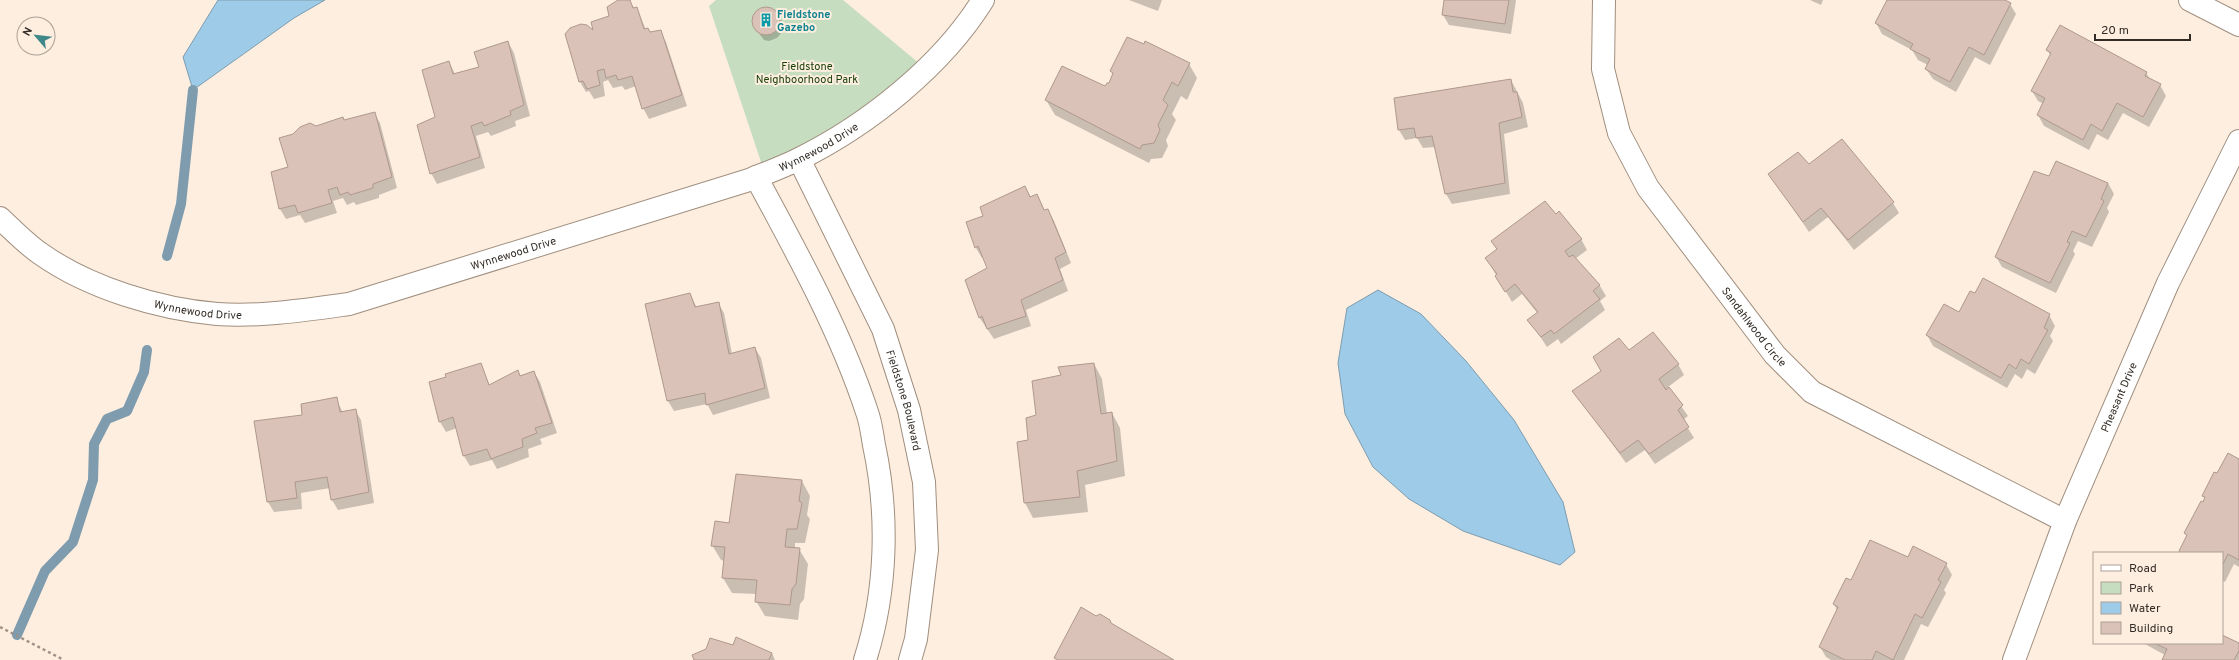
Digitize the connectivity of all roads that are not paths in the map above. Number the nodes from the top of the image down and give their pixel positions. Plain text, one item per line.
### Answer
1 (983, 0) edge
2 (1604, 0) edge
3 (2190, 0) edge
4 (2239, 25) edge
5 (2239, 141) edge
6 (799, 159) junction
7 (756, 178) junction
8 (0, 218) edge
9 (2065, 522) junction
10 (865, 660) edge
11 (910, 660) edge
12 (2014, 660) edge

1 - 6 street, Wynnewood Drive
2 - 9 street, Sandahlwood Circle
3 - 4 street
5 - 9 street, Pheasant Drive
6 - 7 street, Wynnewood Drive
6 - 11 street, Fieldstone Boulevard
7 - 8 street, Wynnewood Drive
7 - 10 street
9 - 12 street, Pheasant Drive

